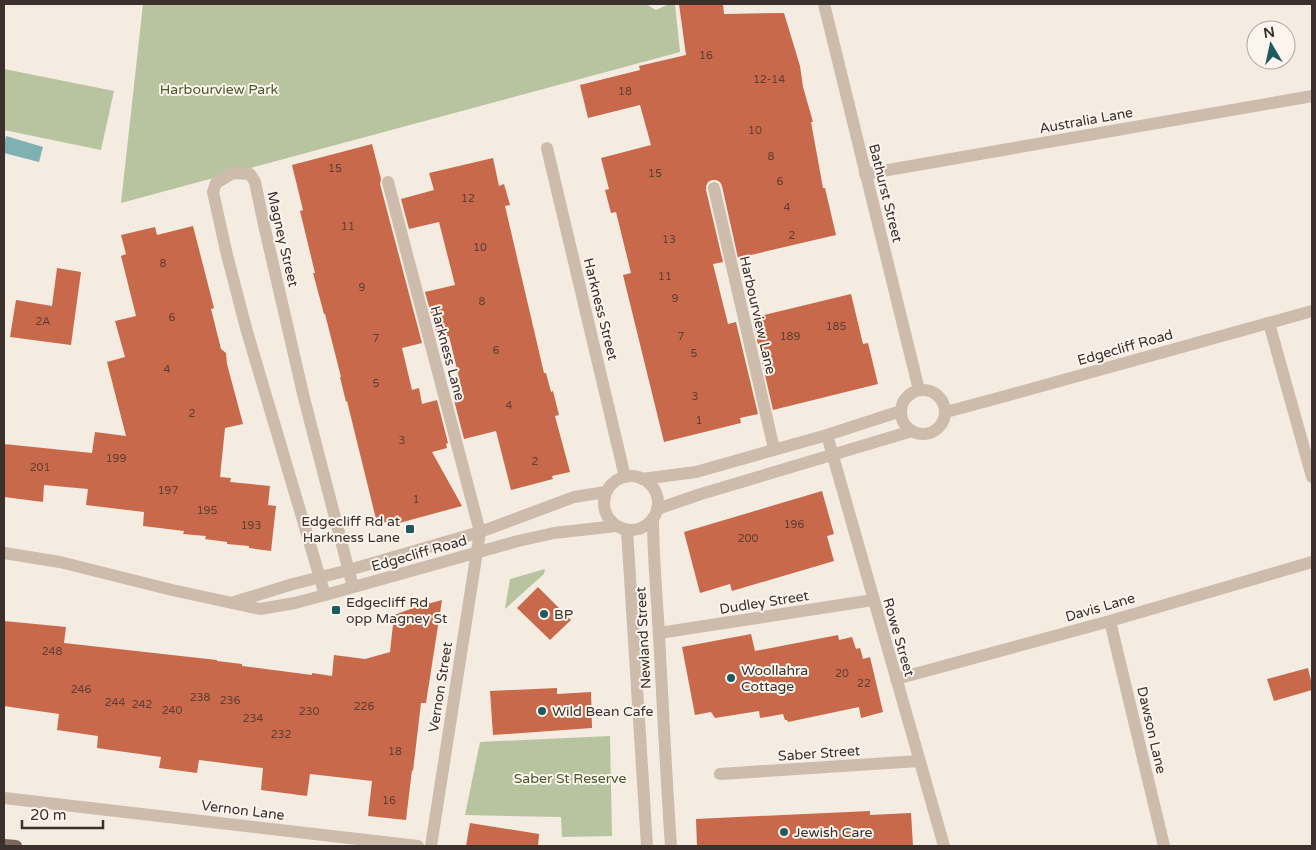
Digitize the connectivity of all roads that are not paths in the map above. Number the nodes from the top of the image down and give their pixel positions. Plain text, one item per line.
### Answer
1 (824, 4) edge
2 (1312, 96) edge
3 (547, 148) dead end
4 (865, 174) junction
5 (388, 182) dead end
6 (714, 188) dead end
7 (1312, 311) edge
8 (1268, 323) junction
9 (919, 390) junction
10 (901, 411) junction
11 (946, 412) junction
12 (912, 431) junction
13 (827, 435) junction
14 (774, 449) junction
15 (832, 454) junction
16 (626, 477) junction
17 (1312, 477) edge
18 (642, 479) junction
19 (606, 492) junction
20 (655, 514) junction
21 (621, 528) junction
22 (480, 532) junction
23 (477, 552) junction
24 (4, 553) edge
25 (1312, 562) edge
26 (349, 570) junction
27 (320, 578) junction
28 (353, 588) junction
29 (325, 595) junction
30 (873, 600) junction
31 (232, 603) junction
32 (1110, 621) junction
33 (659, 633) junction
34 (896, 679) junction
35 (919, 761) junction
36 (720, 774) dead end
37 (4, 798) edge
38 (4, 845) edge
39 (16, 846) edge
40 (418, 846) edge
41 (431, 846) edge
42 (647, 846) edge
43 (671, 846) edge
44 (944, 846) edge
45 (1164, 846) edge

1 - 4 street, Bathurst Street
2 - 4 street, Australia Lane
3 - 16 street, Harkness Street
4 - 9 street, Bathurst Street
5 - 22 street, Harkness Lane
6 - 14 street, Harbourview Lane
7 - 8 street, Edgecliff Road
8 - 11 street, Edgecliff Road
8 - 17 street
9 - 10 street
9 - 11 street
10 - 12 street
10 - 13 street
11 - 12 street
12 - 15 street
13 - 14 street
13 - 15 street, Rowe Street
14 - 18 street
15 - 20 street
15 - 30 street, Rowe Street
16 - 18 street
16 - 19 street
18 - 20 street
19 - 21 street
19 - 22 street, Edgecliff Road
20 - 21 street
20 - 33 street, Newland Street
21 - 23 street, Edgecliff Road
21 - 42 street, Newland Street
22 - 23 street, Vernon Street
22 - 26 street, Edgecliff Road
23 - 28 street, Edgecliff Road
23 - 41 street, Vernon Street
24 - 31 street, Edgecliff Road
25 - 32 street, Davis Lane
26 - 27 street, Edgecliff Road
26 - 27 street, Magney Street
26 - 28 street, Magney Street
27 - 29 street, Magney Street
27 - 31 street, Edgecliff Road
28 - 29 street, Edgecliff Road
29 - 31 street, Edgecliff Road
30 - 33 street, Dudley Street
30 - 34 street, Rowe Street
32 - 34 street, Davis Lane
32 - 45 street, Dawson Lane
33 - 43 street, Newland Street
34 - 35 street, Rowe Street
35 - 36 street, Saber Street
35 - 44 street, Rowe Street
37 - 40 street, Vernon Lane
38 - 39 main road

